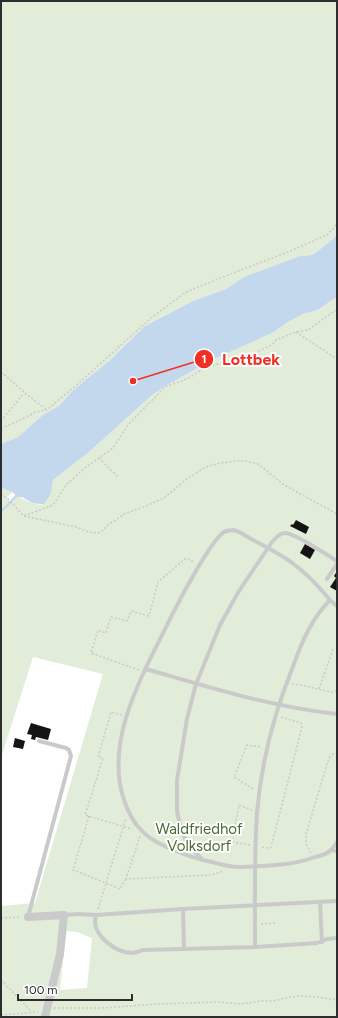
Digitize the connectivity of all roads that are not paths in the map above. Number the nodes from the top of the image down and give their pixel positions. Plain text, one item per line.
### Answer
1 (268, 548) junction
2 (337, 563) edge
3 (327, 579) dead end
4 (330, 600) junction
5 (337, 606) edge
6 (145, 671) junction
7 (196, 684) junction
8 (279, 705) junction
9 (337, 714) edge
10 (39, 741) dead end
11 (337, 842) edge
12 (331, 850) junction
13 (337, 851) edge
14 (203, 860) junction
15 (255, 866) junction
16 (337, 901) edge
17 (320, 902) junction
18 (255, 905) junction
19 (184, 909) junction
20 (64, 915) junction
21 (96, 915) junction
22 (28, 917) joint
23 (337, 938) edge
24 (322, 942) junction
25 (255, 947) junction
26 (184, 949) junction
27 (44, 1017) edge

1 - 2 lane
1 - 4 lane
1 - 6 lane
1 - 7 lane
2 - 3 lane
4 - 5 lane
4 - 8 lane
6 - 7 lane
6 - 14 lane
7 - 8 lane
7 - 14 lane
8 - 9 lane
8 - 15 lane
10 - 22 lane
11 - 12 lane
12 - 13 lane
12 - 15 lane
14 - 15 lane
15 - 18 lane
16 - 17 lane
17 - 18 lane
17 - 24 lane
18 - 19 lane
18 - 25 lane
19 - 21 lane
19 - 26 lane
20 - 21 lane
20 - 22 street
20 - 27 street
21 - 26 lane
23 - 24 lane
24 - 25 lane
25 - 26 lane

